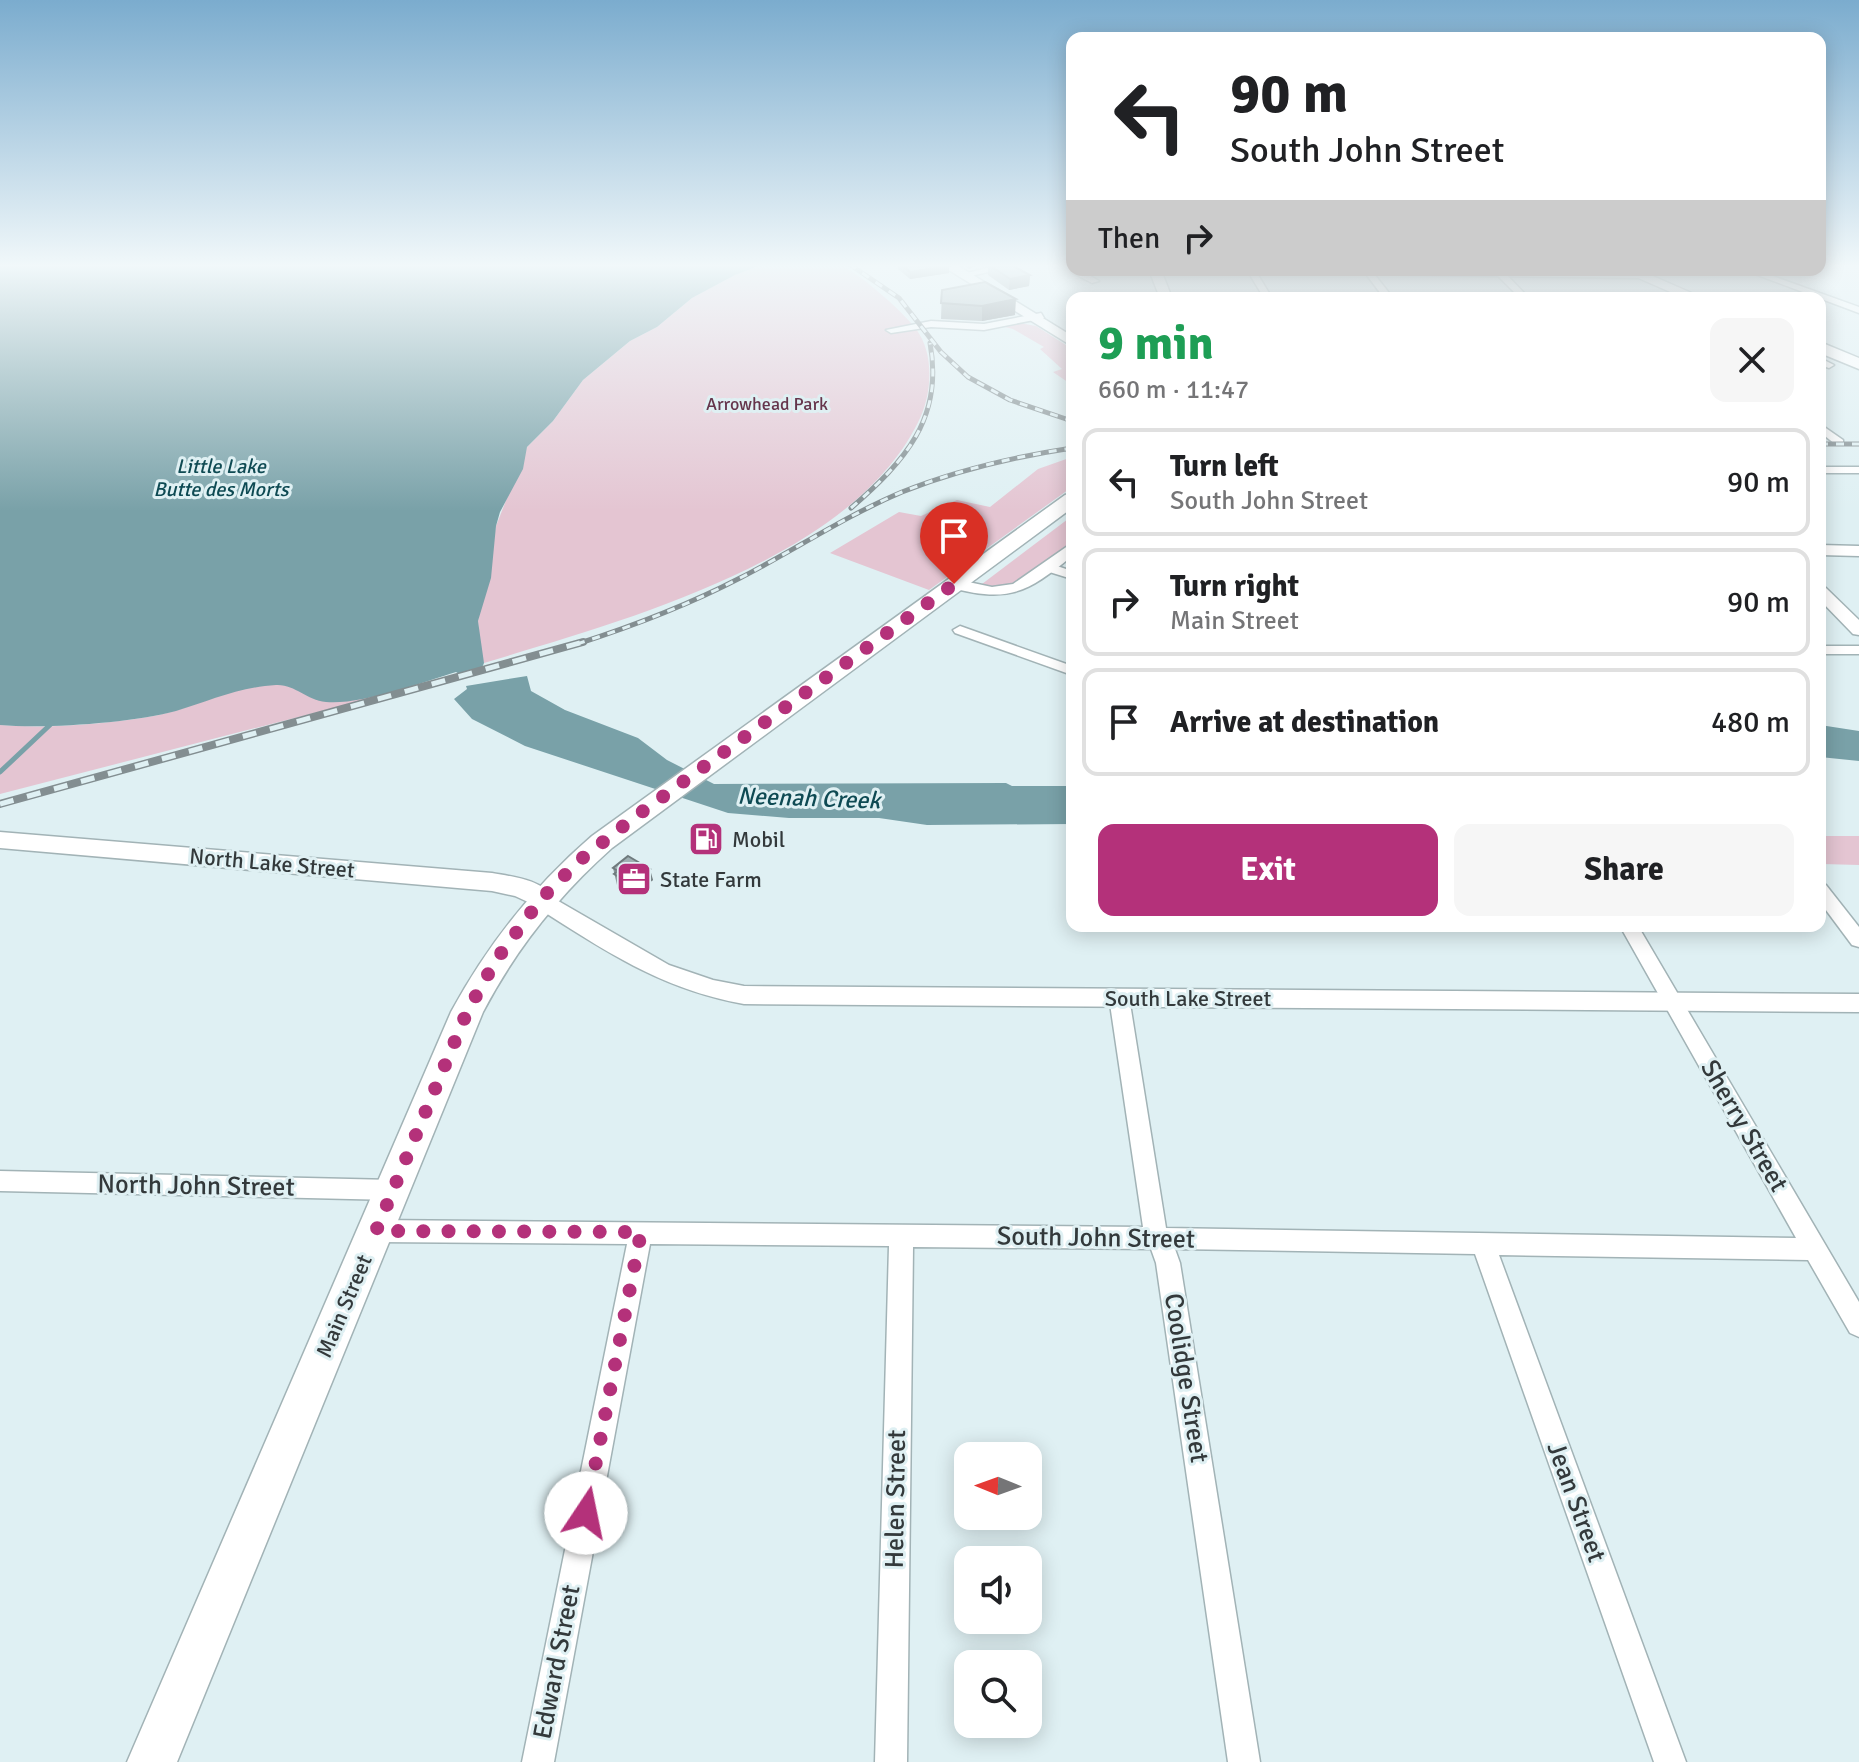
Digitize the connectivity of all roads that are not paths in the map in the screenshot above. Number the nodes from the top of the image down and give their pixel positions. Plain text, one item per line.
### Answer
1 (1826, 350) edge
2 (1857, 363) edge
3 (1826, 432) edge
4 (1839, 442) dead end
5 (1826, 470) edge
6 (1859, 470) edge
7 (1066, 503) edge
8 (1826, 550) edge
9 (1859, 551) edge
10 (1066, 553) edge
11 (1048, 567) junction
12 (1066, 573) edge
13 (954, 584) junction
14 (1826, 597) edge
15 (960, 630) dead end
16 (1859, 630) edge
17 (1826, 650) edge
18 (1859, 650) edge
19 (1066, 669) edge
20 (0, 840) edge
21 (1826, 897) edge
22 (541, 899) junction
23 (1632, 932) edge
24 (1859, 940) edge
25 (1119, 997) junction
26 (1672, 1002) junction
27 (1859, 1003) edge
28 (0, 1181) edge
29 (393, 1190) junction
30 (376, 1231) junction
31 (641, 1232) junction
32 (901, 1235) junction
33 (1159, 1238) junction
34 (1483, 1243) junction
35 (1816, 1249) junction
36 (1859, 1325) edge
37 (152, 1762) edge
38 (538, 1762) edge
39 (891, 1762) edge
40 (1244, 1762) edge
41 (1670, 1762) edge

1 - 2 main road
3 - 4 street
5 - 6 street
7 - 13 main road, Main Street
8 - 9 street
10 - 11 street
11 - 12 street
11 - 13 street
13 - 22 main road, Main Street
14 - 16 street
15 - 19 street
17 - 18 street
20 - 22 main road, North Lake Street
21 - 24 street
22 - 25 street, South Lake Street
22 - 29 main road, Main Street
23 - 26 street, Sherry Street
25 - 26 street, South Lake Street
25 - 33 street, Coolidge Street
26 - 27 street, South Lake Street
26 - 35 street, Sherry Street
28 - 29 street, North John Street
29 - 30 main road, Main Street
30 - 31 street, South John Street
30 - 37 main road, Main Street
31 - 32 street, South John Street
31 - 38 street, Edward Street
32 - 33 street, South John Street
32 - 39 street, Helen Street
33 - 34 street, South John Street
33 - 40 street, Coolidge Street
34 - 35 street, South John Street
34 - 41 street, Jean Street
35 - 36 street, Sherry Street

